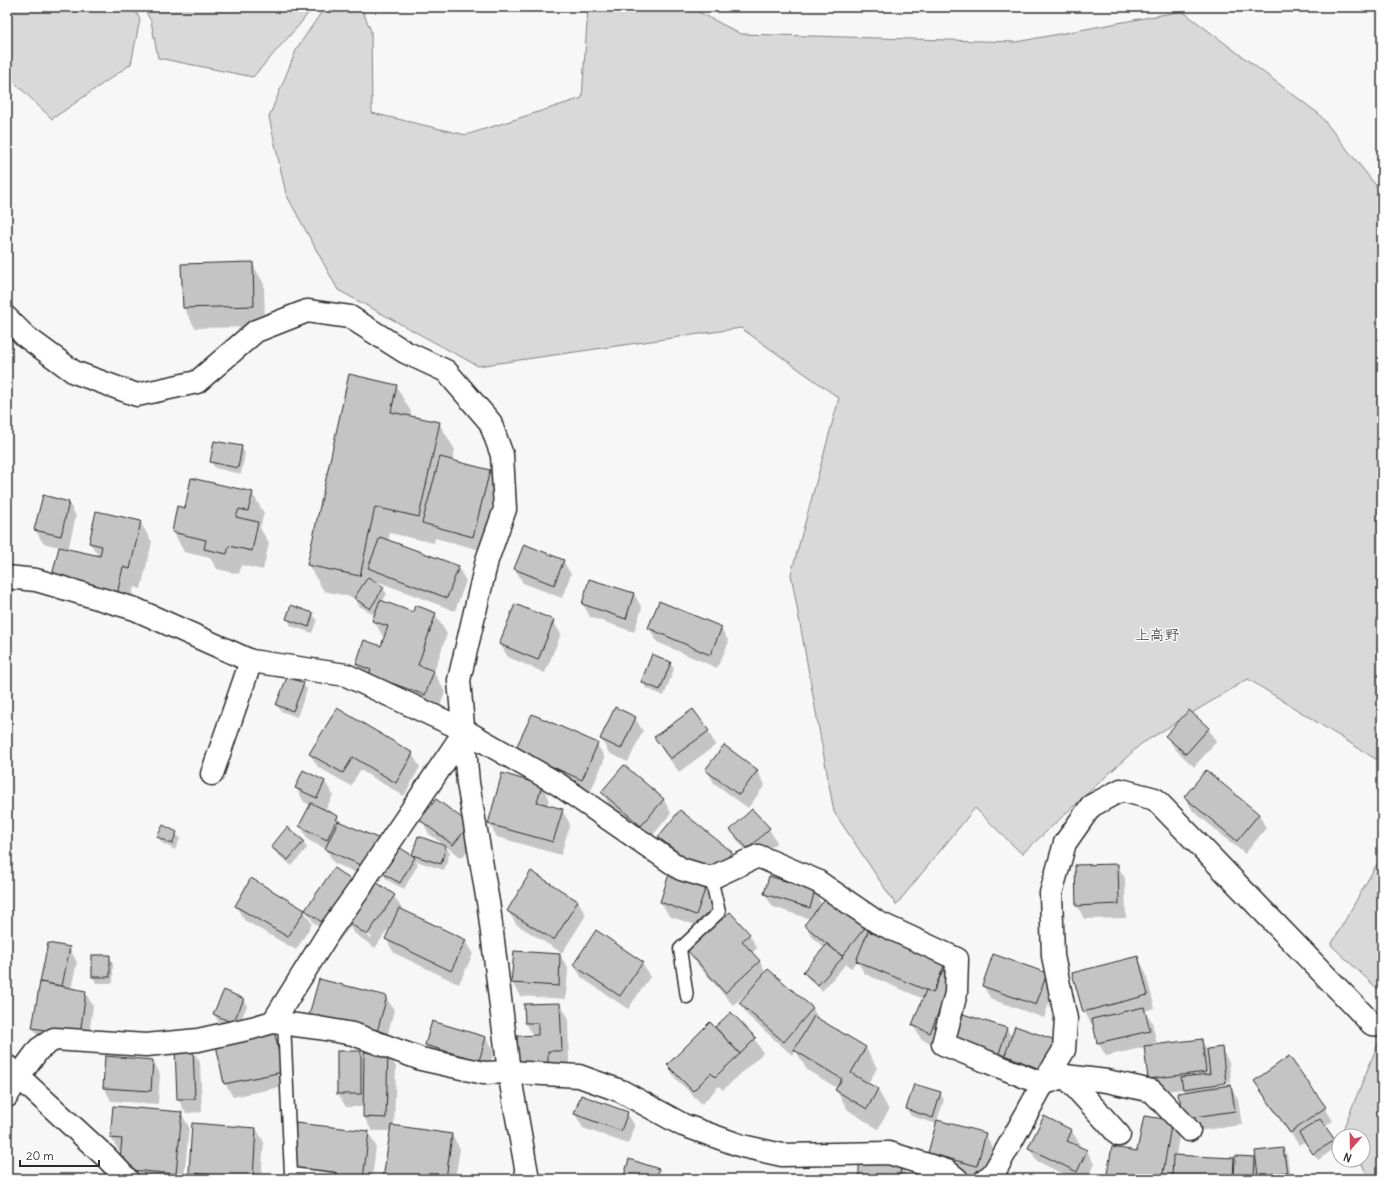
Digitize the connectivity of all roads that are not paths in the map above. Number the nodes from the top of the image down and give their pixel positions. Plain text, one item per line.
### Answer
1 (7, 318) edge
2 (7, 577) edge
3 (251, 660) junction
4 (463, 732) junction
5 (212, 774) dead end
6 (711, 878) junction
7 (687, 997) dead end
8 (278, 1022) junction
9 (1382, 1025) edge
10 (13, 1071) edge
11 (509, 1072) junction
12 (1065, 1076) junction
13 (1043, 1084) junction
14 (7, 1096) edge
15 (1189, 1130) dead end
16 (1119, 1135) dead end
17 (290, 1177) edge
18 (127, 1179) edge
19 (333, 1179) edge
20 (528, 1179) edge
21 (957, 1179) edge
22 (986, 1179) edge

1 - 4 street
2 - 3 street
3 - 4 street
3 - 5 street
4 - 6 street
4 - 8 street
4 - 11 street
6 - 7 lane
6 - 13 street
8 - 10 street
8 - 11 street
8 - 17 lane
9 - 13 street
10 - 14 street
10 - 18 street
11 - 20 street
11 - 21 street
12 - 13 street
12 - 15 street
12 - 16 street
13 - 22 street
17 - 19 lane

